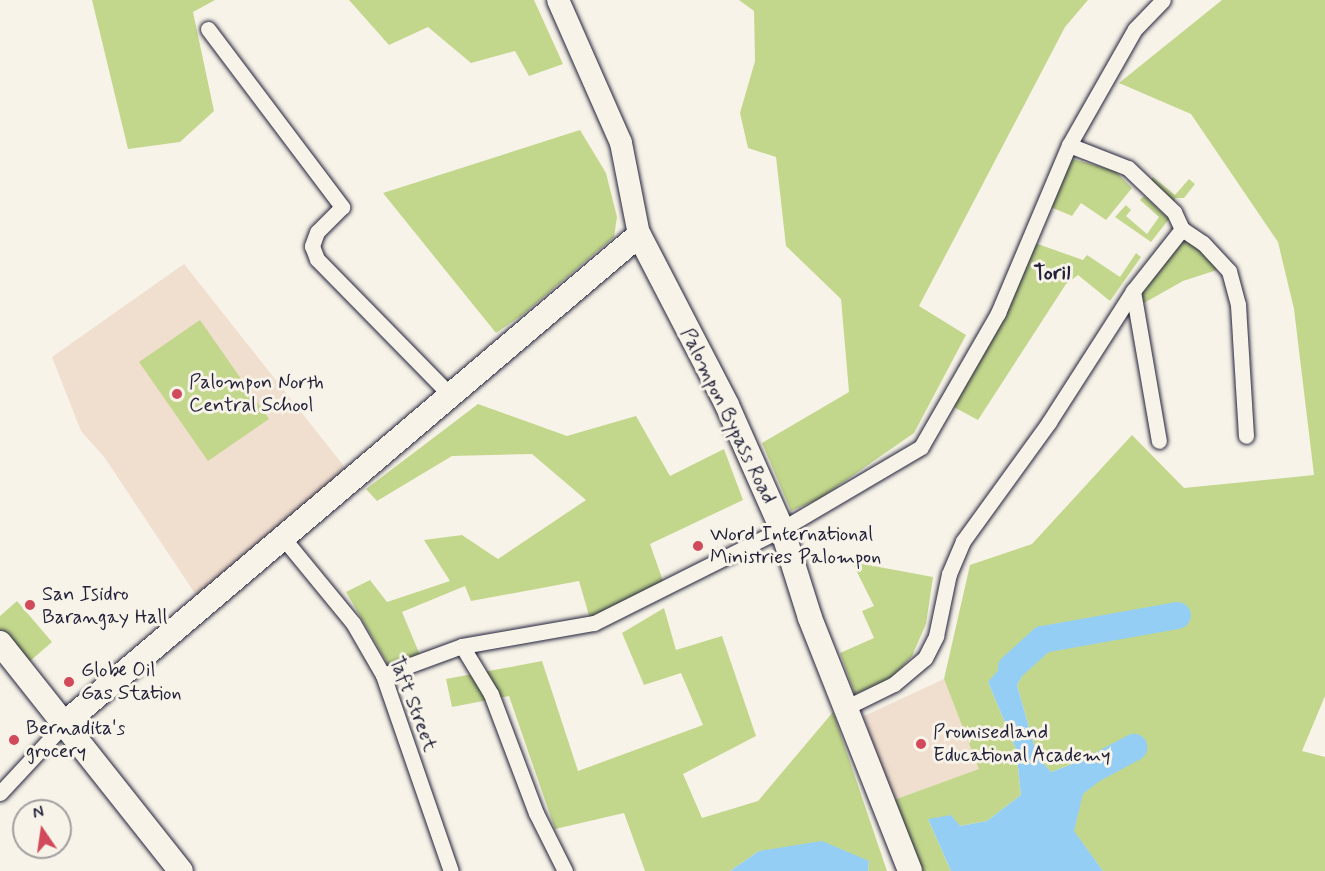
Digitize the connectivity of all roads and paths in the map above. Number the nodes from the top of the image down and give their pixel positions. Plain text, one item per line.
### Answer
1 (558, 0) edge
2 (1163, 0) edge
3 (208, 29) dead end
4 (1069, 145) junction
5 (1182, 229) junction
6 (639, 235) junction
7 (1133, 291) junction
8 (451, 396) junction
9 (1246, 436) dead end
10 (1159, 441) dead end
11 (782, 529) junction
12 (284, 539) junction
13 (0, 643) edge
14 (462, 646) junction
15 (383, 675) junction
16 (847, 707) junction
17 (65, 723) junction
18 (0, 793) edge
19 (181, 871) edge
20 (451, 871) edge
21 (565, 871) edge
22 (910, 871) edge

1 - 6 main road
2 - 4 street
3 - 8 street
4 - 5 street
4 - 11 street
5 - 7 street
5 - 9 street
6 - 8 main road
6 - 11 main road, Palompon Bypass Road
7 - 10 street
7 - 16 street
8 - 12 main road
11 - 14 street
11 - 16 main road, Palompon Bypass Road
12 - 15 street, Taft Street
12 - 17 main road
13 - 17 main road
14 - 15 street
14 - 21 street
15 - 20 street, Taft Street
16 - 22 main road, Palompon Bypass Road
17 - 18 street
17 - 19 main road

